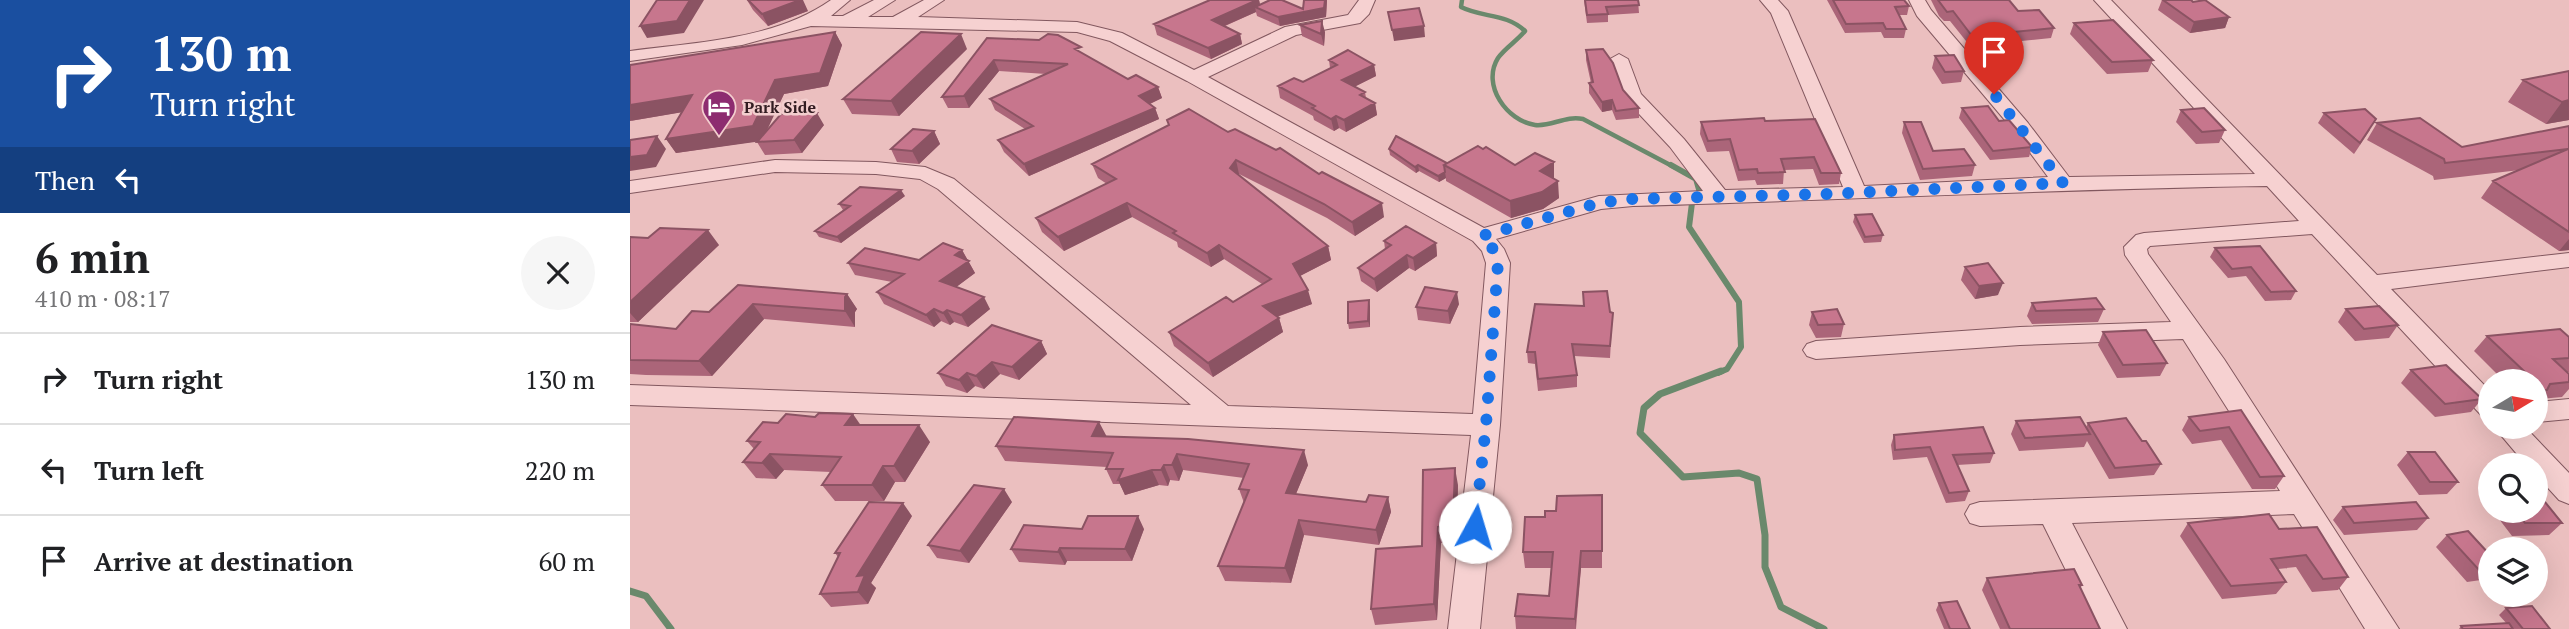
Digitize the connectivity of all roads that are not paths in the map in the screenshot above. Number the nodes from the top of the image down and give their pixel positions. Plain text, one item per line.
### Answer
1 (842, 0) edge
2 (887, 0) edge
3 (936, 0) edge
4 (1367, 0) edge
5 (1768, 0) edge
6 (1917, 0) edge
7 (2102, 0) edge
8 (846, 20) junction
9 (898, 20) junction
10 (812, 21) junction
11 (630, 56) edge
12 (1619, 59) dead end
13 (1194, 77) junction
14 (2272, 180) junction
15 (2063, 183) junction
16 (630, 187) edge
17 (1856, 193) junction
18 (1714, 198) junction
19 (2320, 228) junction
20 (1481, 236) junction
21 (2569, 260) edge
22 (2374, 283) junction
23 (2190, 330) junction
24 (1816, 350) dead end
25 (630, 395) edge
26 (2478, 395) edge
27 (2569, 409) edge
28 (2548, 411) edge
29 (1222, 416) junction
30 (1486, 425) junction
31 (2519, 439) edge
32 (2569, 492) edge
33 (2302, 502) junction
34 (2052, 513) junction
35 (1980, 514) dead end
36 (1464, 629) edge
37 (2111, 629) edge
38 (2383, 629) edge

1 - 10 street
2 - 8 street
3 - 9 street
4 - 13 street
5 - 17 street
6 - 15 street
7 - 14 street
8 - 9 street
8 - 10 street
9 - 13 street
10 - 11 street
12 - 18 street
13 - 20 street
14 - 15 street
14 - 19 street
15 - 17 street
16 - 29 street
17 - 18 street
18 - 20 street
19 - 22 street
19 - 23 street
20 - 30 street
21 - 22 street
22 - 26 street
23 - 24 street
23 - 33 street
25 - 29 street
27 - 28 street
29 - 30 street
30 - 36 street
31 - 32 street
33 - 34 street
33 - 38 street
34 - 35 street
34 - 37 street

